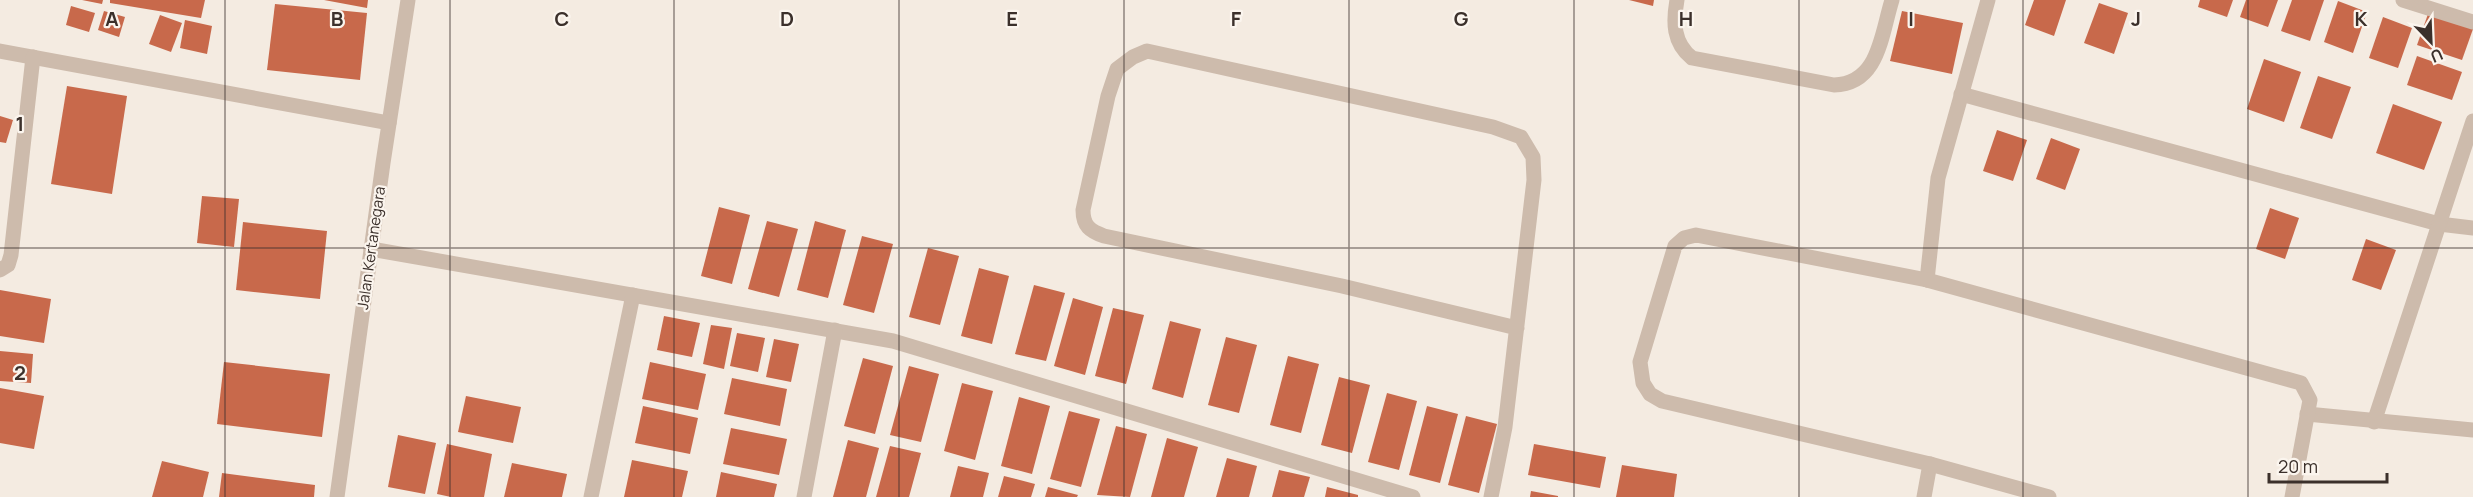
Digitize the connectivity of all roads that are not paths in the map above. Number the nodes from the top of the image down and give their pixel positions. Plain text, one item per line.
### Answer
1 (408, 0) edge
2 (1677, 0) edge
3 (1892, 0) edge
4 (1988, 0) edge
5 (2403, 0) edge
6 (2473, 22) edge
7 (0, 51) edge
8 (33, 57) junction
9 (1961, 94) junction
10 (2473, 121) edge
11 (389, 123) junction
12 (2439, 224) junction
13 (2473, 228) edge
14 (371, 249) junction
15 (0, 270) edge
16 (1927, 280) junction
17 (633, 295) junction
18 (1517, 328) junction
19 (834, 330) junction
20 (2307, 414) junction
21 (2374, 422) junction
22 (2473, 430) edge
23 (1930, 464) junction
24 (337, 497) edge
25 (591, 497) edge
26 (804, 497) edge
27 (1413, 497) edge
28 (1491, 497) edge
29 (1924, 497) edge
30 (2049, 497) edge
31 (2292, 497) edge

1 - 11 street, Jalan Kertanegara
2 - 3 street
4 - 9 street
5 - 6 street
7 - 8 street
8 - 11 street
8 - 15 street
9 - 12 street
9 - 16 street
10 - 12 street
11 - 14 street, Jalan Kertanegara
12 - 13 street
12 - 21 street
14 - 17 street
14 - 24 street, Jalan Kertanegara
16 - 20 street
16 - 23 street
17 - 19 street
17 - 25 street
18 - 18 street
18 - 28 street
19 - 26 street
19 - 27 street
20 - 21 street
20 - 31 street
21 - 22 street
23 - 29 street
23 - 30 street

